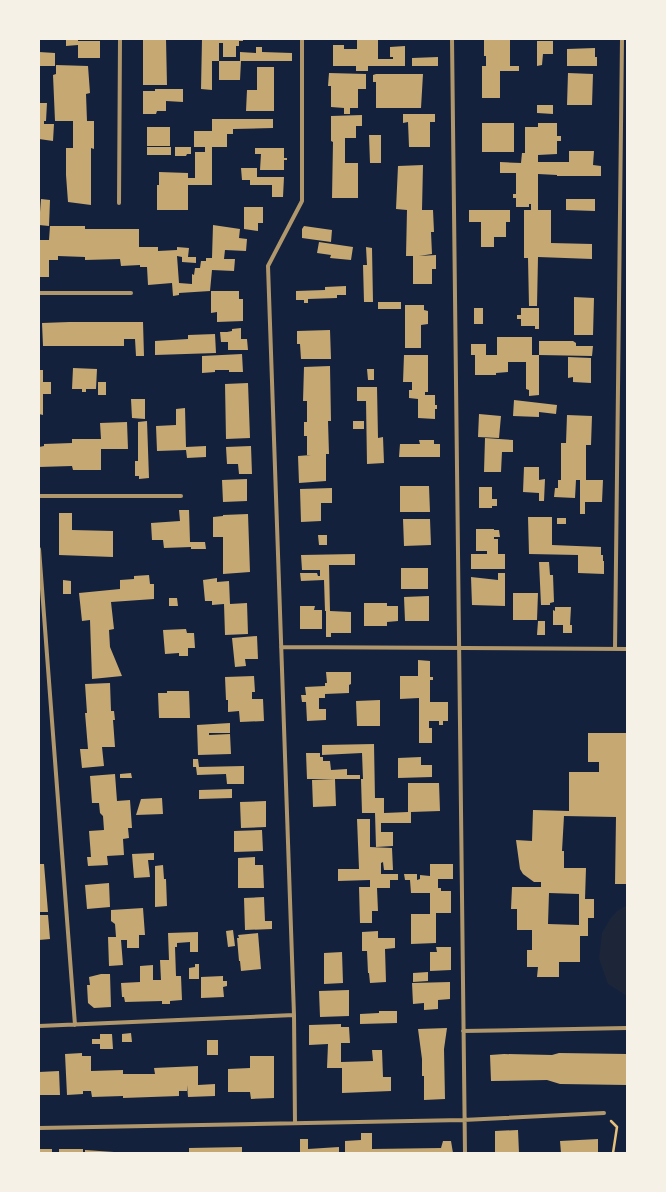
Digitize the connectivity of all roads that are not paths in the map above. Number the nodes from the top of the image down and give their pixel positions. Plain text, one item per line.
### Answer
1 (120, 39) edge
2 (302, 39) edge
3 (452, 39) edge
4 (622, 39) edge
5 (119, 203) dead end
6 (39, 293) edge
7 (131, 294) dead end
8 (39, 496) edge
9 (181, 496) dead end
10 (39, 549) edge
11 (281, 647) junction
12 (460, 649) junction
13 (615, 649) junction
14 (627, 649) edge
15 (294, 1015) junction
16 (75, 1025) junction
17 (39, 1026) edge
18 (627, 1028) edge
19 (463, 1031) junction
20 (604, 1113) road end
21 (463, 1120) junction
22 (295, 1123) junction
23 (39, 1128) edge
24 (464, 1153) edge

1 - 5 street
2 - 11 street
3 - 12 street
4 - 13 street
6 - 7 street
8 - 9 street
10 - 16 street
11 - 12 street
11 - 15 street
12 - 13 street
12 - 19 street
13 - 14 street
15 - 16 street
15 - 22 street
16 - 17 street
18 - 19 street
19 - 21 street
20 - 21 street
21 - 22 street
21 - 24 street
22 - 23 street

